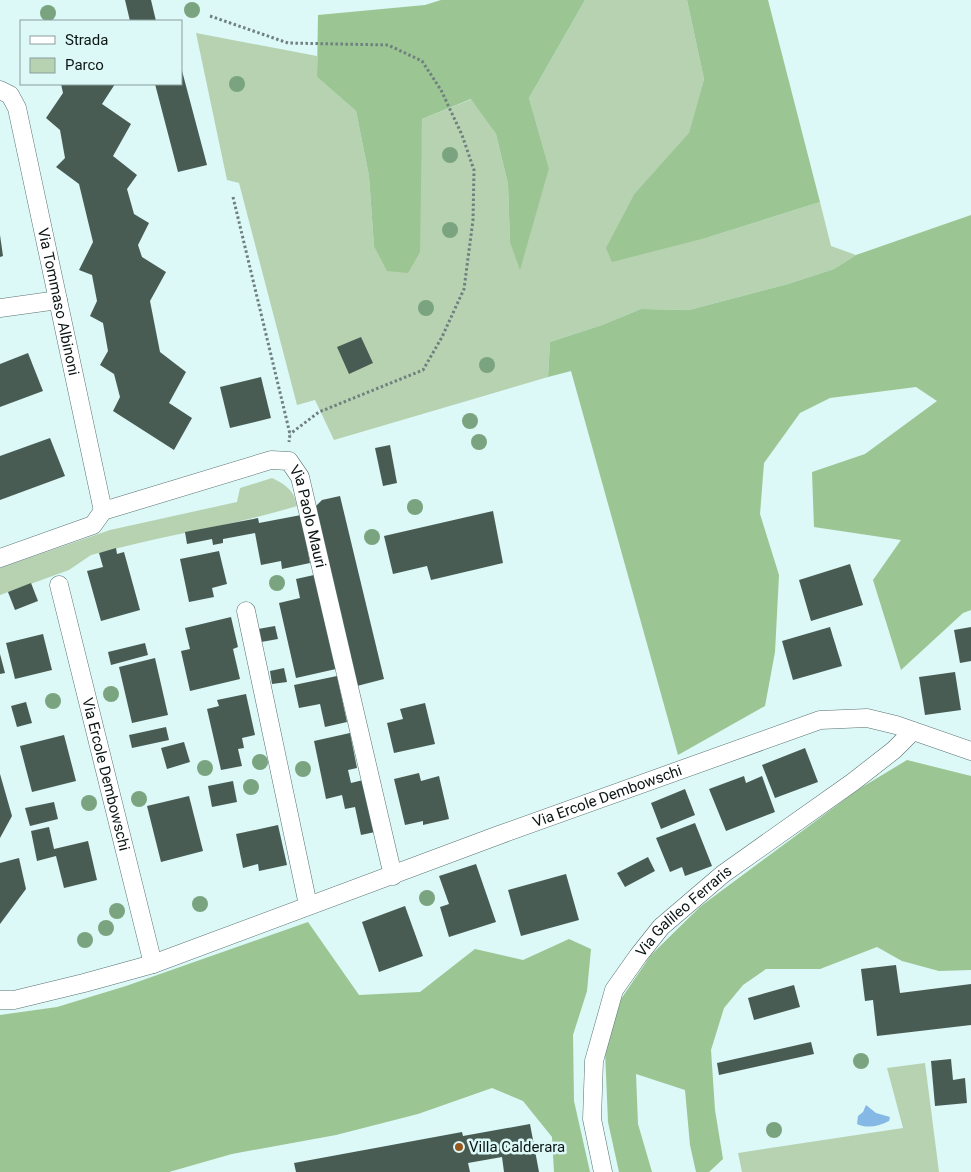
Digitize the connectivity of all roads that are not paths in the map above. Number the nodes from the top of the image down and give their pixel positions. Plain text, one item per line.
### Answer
1 (5, 92) edge
2 (58, 300) junction
3 (0, 308) edge
4 (103, 510) junction
5 (0, 558) edge
6 (59, 585) dead end
7 (246, 611) dead end
8 (913, 731) junction
9 (971, 751) edge
10 (393, 876) junction
11 (308, 905) junction
12 (153, 964) junction
13 (0, 1000) edge
14 (603, 1172) edge

1 - 2 street, Via Tommaso Albinoni
2 - 3 street
2 - 4 street, Via Tommaso Albinoni
4 - 5 street, Via Paolo Mauri
4 - 10 street, Via Paolo Mauri
6 - 12 street, Via Ercole Dembowschi
7 - 11 street
8 - 9 street, Via Ercole Dembowschi
8 - 10 street, Via Ercole Dembowschi
8 - 14 street, Via Galileo Ferraris
10 - 11 street, Via Ercole Dembowschi
11 - 12 street, Via Ercole Dembowschi
12 - 13 street, Via Ercole Dembowschi

